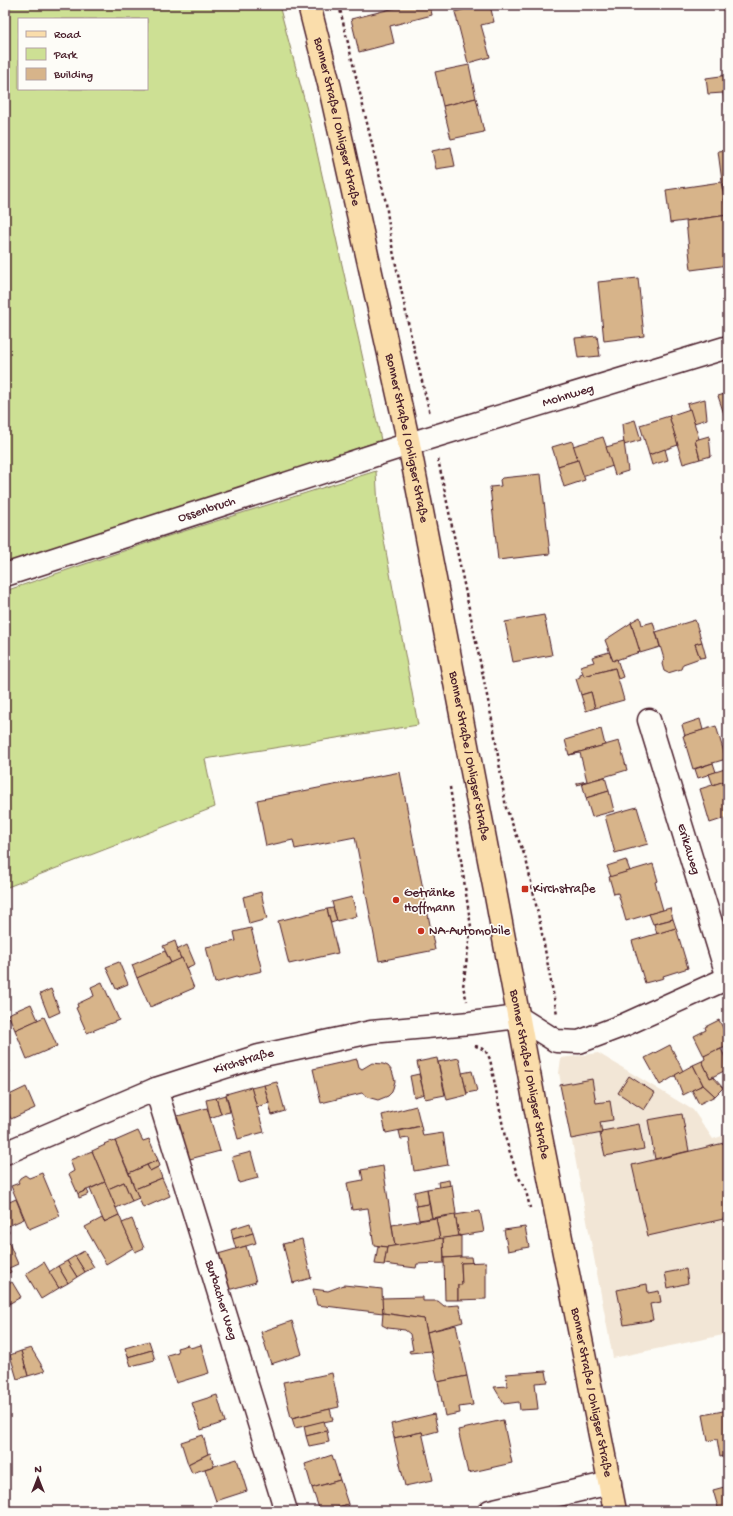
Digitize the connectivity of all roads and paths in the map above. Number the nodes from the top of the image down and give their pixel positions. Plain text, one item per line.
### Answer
1 (309, 5) edge
2 (339, 5) edge
3 (728, 347) edge
4 (434, 437) junction
5 (409, 444) junction
6 (5, 575) edge
7 (649, 720) dead end
8 (449, 784) dead end
9 (728, 978) edge
10 (518, 1017) junction
11 (473, 1023) junction
12 (556, 1041) junction
13 (156, 1089) junction
14 (5, 1153) edge
15 (531, 1212) dead end
16 (610, 1483) junction
17 (286, 1511) edge
18 (490, 1511) edge
19 (615, 1511) edge

1 - 5 main road, Bonner Straße / Ohligser Straße
2 - 4 path
3 - 4 street, Mohnweg
4 - 5 street, Mohnweg
4 - 12 path
5 - 6 street, Ossenbruch
5 - 10 main road, Bonner Straße / Ohligser Straße
7 - 9 street, Erikaweg
8 - 11 path
9 - 12 street, Erikaweg
10 - 11 street, Kirchstraße
10 - 12 street, Erikaweg
10 - 16 main road, Bonner Straße / Ohligser Straße
11 - 13 street, Kirchstraße
11 - 15 path
13 - 14 street, Kirchstraße
13 - 17 street, Burbacher Weg
16 - 18 street
16 - 19 main road, Bonner Straße / Ohligser Straße

